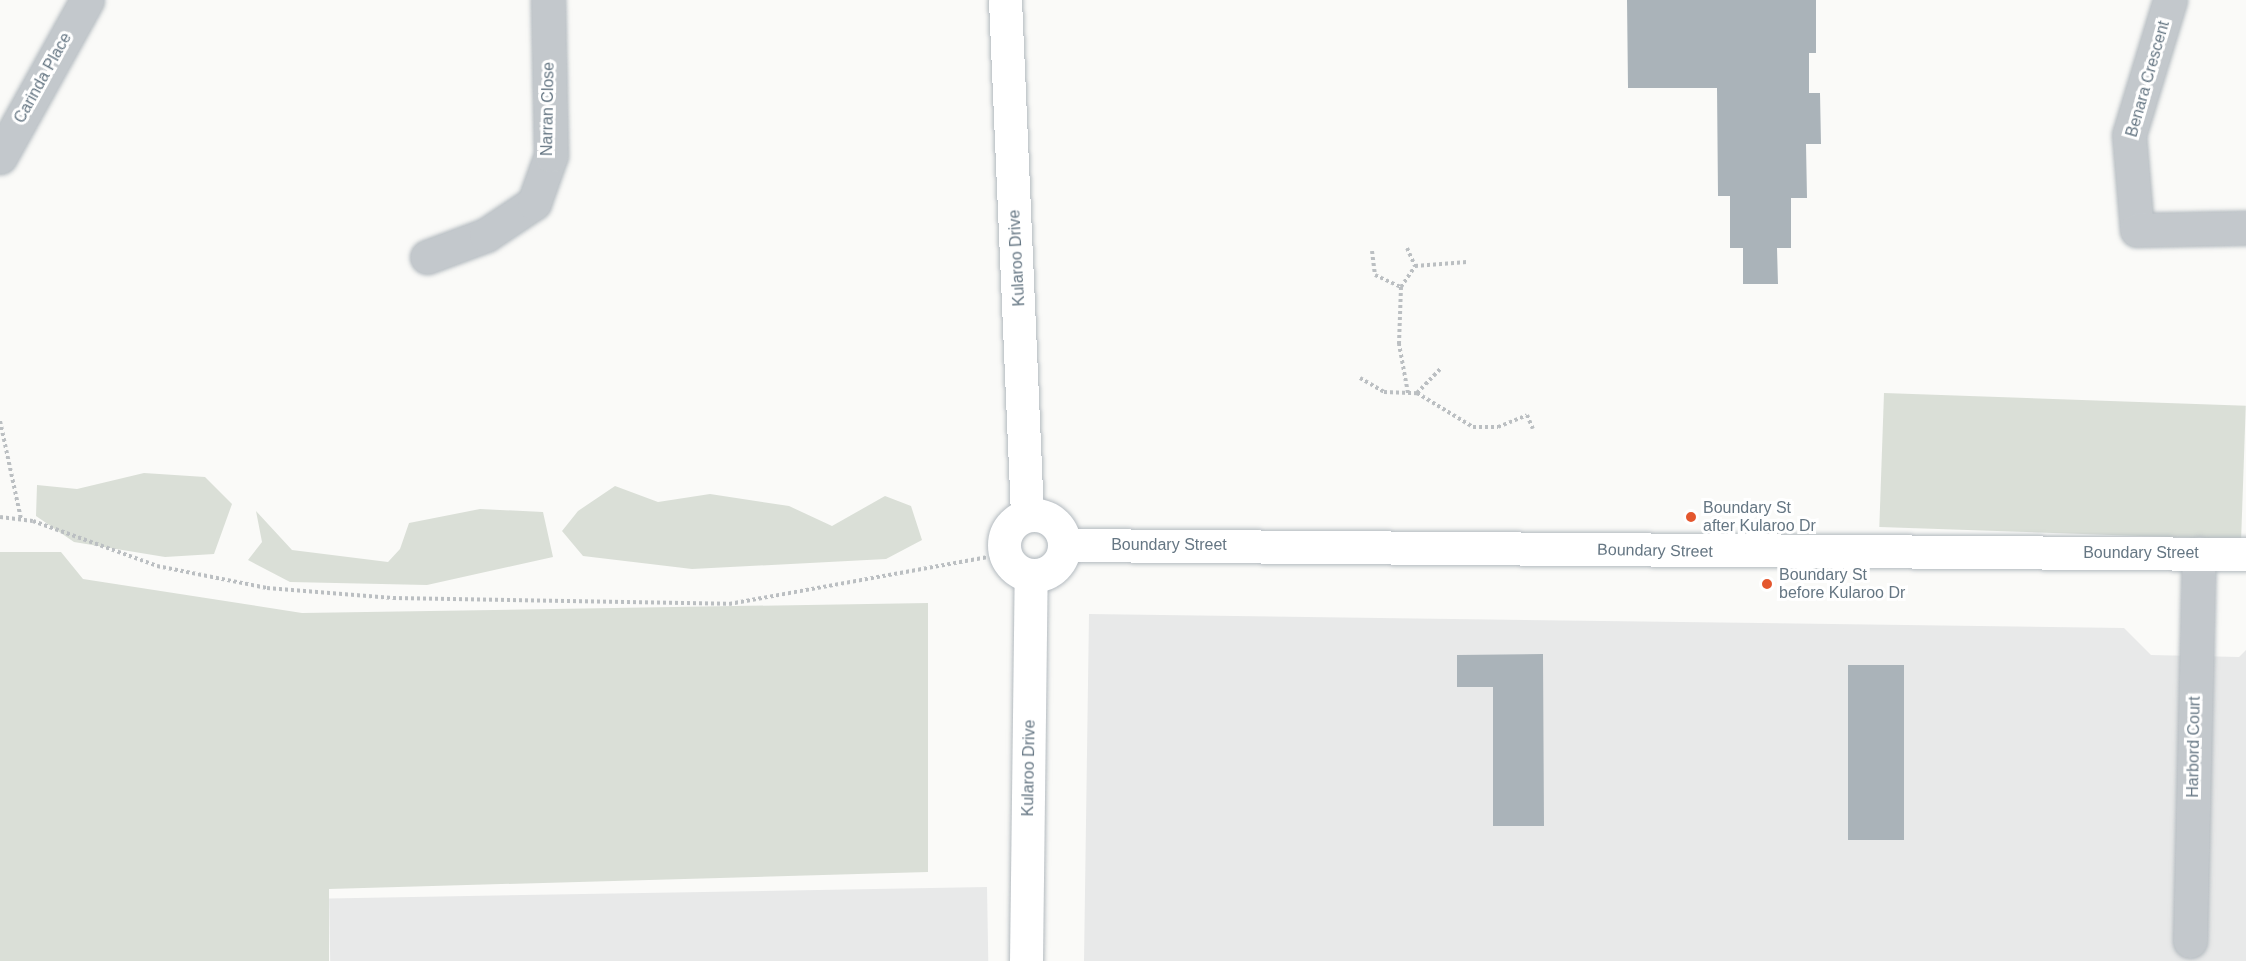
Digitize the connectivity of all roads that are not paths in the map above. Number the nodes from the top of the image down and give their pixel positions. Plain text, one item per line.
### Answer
1 (87, 0) edge
2 (548, 0) edge
3 (1005, 0) edge
4 (2170, 0) edge
5 (0, 157) edge
6 (2246, 228) edge
7 (427, 257) dead end
8 (1027, 515) junction
9 (1064, 545) junction
10 (2199, 553) junction
11 (2246, 554) edge
12 (1031, 575) junction
13 (2190, 941) dead end
14 (1026, 961) edge

1 - 5 street, Carinda Place
2 - 7 street, Narran Close
3 - 8 street, Kularoo Drive
4 - 6 street, Benara Crescent
8 - 9 street
8 - 12 street
9 - 10 street, Boundary Street
9 - 12 street
10 - 11 street, Boundary Street
10 - 13 street, Harbord Court
12 - 14 street, Kularoo Drive

